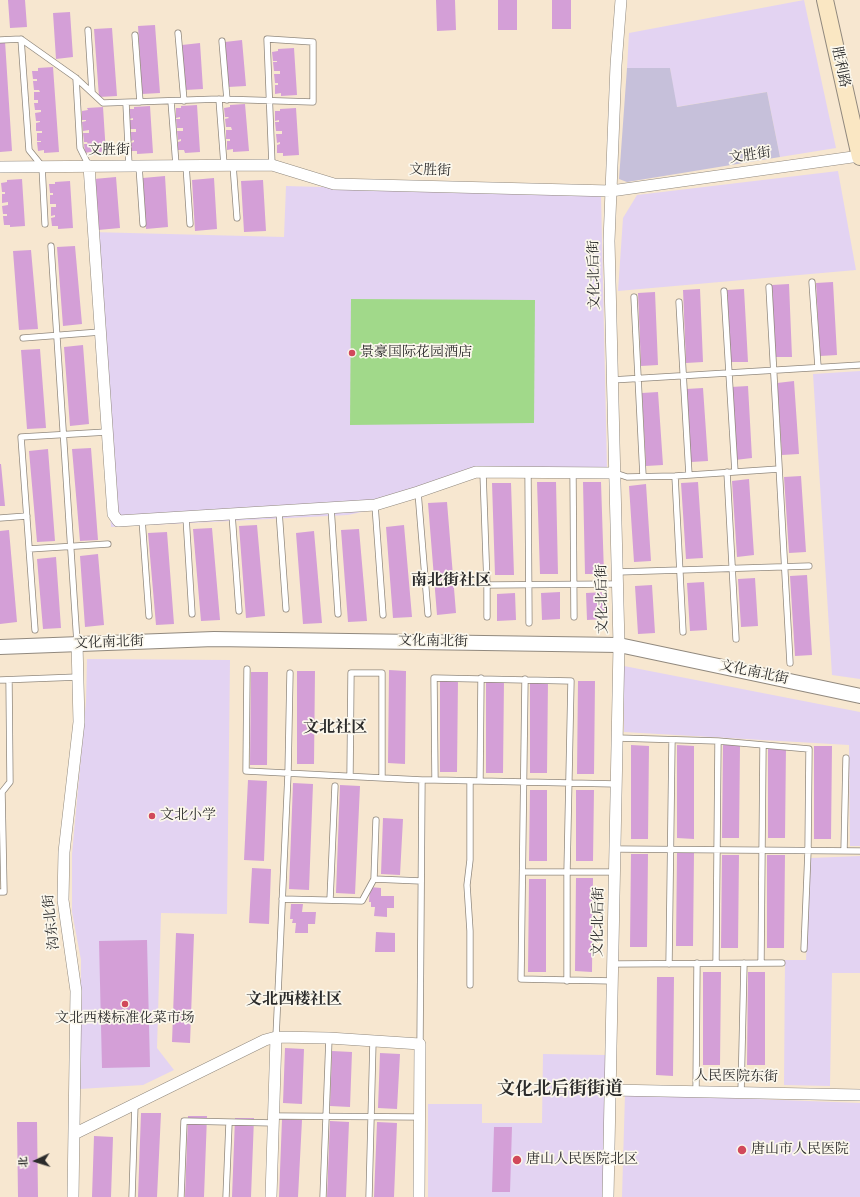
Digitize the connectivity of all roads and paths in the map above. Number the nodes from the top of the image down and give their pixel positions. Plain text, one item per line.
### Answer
1 (621, 0) edge
2 (825, 0) edge
3 (88, 30) dead end
4 (178, 33) dead end
5 (135, 35) dead end
6 (21, 39) junction
7 (0, 40) edge
8 (222, 41) dead end
9 (76, 78) junction
10 (92, 92) junction
11 (219, 100) junction
12 (227, 100) junction
13 (269, 100) junction
14 (171, 101) junction
15 (184, 101) junction
16 (140, 102) junction
17 (126, 103) junction
18 (860, 156) edge
19 (181, 165) junction
20 (229, 165) junction
21 (272, 165) junction
22 (42, 166) junction
23 (89, 166) junction
24 (134, 166) junction
25 (0, 167) edge
26 (611, 191) junction
27 (236, 218) dead end
28 (45, 224) dead end
29 (142, 224) dead end
30 (190, 224) dead end
31 (51, 246) dead end
32 (812, 282) dead end
33 (770, 287) dead end
34 (724, 291) dead end
35 (634, 297) dead end
36 (679, 302) dead end
37 (100, 332) junction
38 (57, 335) junction
39 (23, 338) dead end
40 (860, 365) edge
41 (818, 367) junction
42 (774, 370) junction
43 (729, 373) junction
44 (684, 375) junction
45 (639, 378) junction
46 (612, 380) junction
47 (107, 432) junction
48 (63, 435) junction
49 (779, 469) junction
50 (484, 472) junction
51 (528, 472) junction
52 (573, 472) junction
53 (727, 472) junction
54 (735, 472) junction
55 (615, 473) junction
56 (690, 474) junction
57 (643, 476) junction
58 (675, 476) junction
59 (418, 492) junction
60 (375, 505) junction
61 (332, 507) junction
62 (279, 511) junction
63 (232, 514) junction
64 (27, 516) junction
65 (186, 517) junction
66 (0, 518) edge
67 (142, 520) junction
68 (108, 544) dead end
69 (71, 546) junction
70 (29, 549) junction
71 (784, 566) junction
72 (809, 566) dead end
73 (732, 568) junction
74 (680, 570) junction
75 (617, 572) junction
76 (530, 584) junction
77 (573, 584) junction
78 (618, 584) junction
79 (487, 585) junction
80 (286, 609) dead end
81 (238, 611) dead end
82 (192, 614) dead end
83 (338, 614) dead end
84 (428, 614) dead end
85 (383, 615) dead end
86 (149, 616) dead end
87 (487, 617) dead end
88 (574, 617) dead end
89 (529, 623) dead end
90 (35, 630) dead end
91 (683, 632) dead end
92 (736, 639) dead end
93 (77, 643) junction
94 (619, 645) junction
95 (0, 647) edge
96 (790, 662) dead end
97 (247, 669) dead end
98 (290, 673) dead end
99 (78, 677) junction
100 (481, 678) junction
101 (525, 679) junction
102 (0, 680) edge
103 (9, 680) junction
104 (860, 696) edge
105 (617, 738) junction
106 (672, 740) junction
107 (718, 741) junction
108 (763, 745) junction
109 (846, 758) dead end
110 (288, 774) junction
111 (350, 776) junction
112 (382, 778) junction
113 (422, 780) junction
114 (435, 780) junction
115 (470, 781) junction
116 (480, 781) junction
117 (524, 782) junction
118 (569, 783) junction
119 (616, 784) junction
120 (335, 786) dead end
121 (1, 792) edge
122 (376, 820) dead end
123 (615, 848) junction
124 (670, 849) junction
125 (717, 850) junction
126 (762, 850) junction
127 (808, 851) junction
128 (844, 851) junction
129 (860, 851) edge
130 (523, 872) junction
131 (567, 872) junction
132 (615, 872) junction
133 (374, 879) junction
134 (421, 881) junction
135 (0, 892) edge
136 (282, 899) junction
137 (330, 900) junction
138 (804, 949) dead end
139 (696, 963) junction
140 (716, 963) junction
141 (744, 963) junction
142 (760, 963) junction
143 (782, 963) dead end
144 (613, 964) junction
145 (669, 964) junction
146 (567, 980) junction
147 (613, 982) junction
148 (470, 985) dead end
149 (276, 1037) junction
150 (329, 1038) junction
151 (373, 1041) junction
152 (420, 1044) junction
153 (611, 1090) junction
154 (696, 1092) junction
155 (741, 1092) junction
156 (860, 1095) edge
157 (135, 1104) junction
158 (326, 1117) junction
159 (370, 1117) junction
160 (420, 1117) junction
161 (274, 1120) junction
162 (229, 1123) junction
163 (74, 1134) junction
164 (72, 1197) edge
165 (132, 1197) edge
166 (181, 1197) edge
167 (226, 1197) edge
168 (271, 1197) edge
169 (323, 1197) edge
170 (369, 1197) edge
171 (419, 1197) edge
172 (608, 1197) edge

1 - 26 street, 文化北后街
2 - 18 main road, 胜利路
3 - 10 lane
4 - 15 lane
5 - 16 lane
6 - 7 lane
6 - 9 lane
6 - 22 lane
8 - 12 lane
9 - 10 lane
9 - 23 lane
10 - 17 lane
11 - 12 lane
11 - 15 lane
11 - 20 lane
12 - 13 lane
13 - 13 lane
13 - 21 lane
14 - 15 lane
14 - 16 lane
14 - 19 lane
16 - 17 lane
17 - 24 lane
18 - 26 street, 文胜街
19 - 20 street, 文胜街
19 - 24 street, 文胜街
19 - 30 lane
20 - 21 street, 文胜街
20 - 27 lane
21 - 26 street, 文胜街
22 - 23 street, 文胜街
22 - 25 street, 文胜街
22 - 28 lane
23 - 24 street, 文胜街
23 - 37 street
24 - 29 lane
26 - 46 street, 文化北后街
31 - 38 lane
32 - 41 lane
33 - 42 lane
34 - 43 lane
35 - 45 lane
36 - 44 lane
37 - 38 lane
37 - 47 street
38 - 39 lane
38 - 48 lane
40 - 41 lane
41 - 42 lane
42 - 43 lane
42 - 49 lane
43 - 44 lane
43 - 54 lane
44 - 45 lane
44 - 56 lane
45 - 46 lane
45 - 57 lane
46 - 55 street, 文化北后街
47 - 48 lane
47 - 67 street
48 - 64 lane
48 - 69 lane
49 - 54 lane
49 - 71 lane
50 - 51 street
50 - 59 street
50 - 79 lane
51 - 52 street
51 - 76 lane
52 - 55 street
52 - 77 lane
53 - 54 lane
53 - 56 lane
53 - 73 lane
55 - 57 lane
55 - 75 street, 文化北后街
56 - 58 lane
57 - 58 lane
58 - 74 lane
59 - 60 street
59 - 84 lane
60 - 61 street
60 - 85 lane
61 - 62 street
61 - 83 lane
62 - 63 street
62 - 80 lane
63 - 65 street
63 - 81 lane
64 - 66 lane
64 - 70 lane
65 - 67 street
65 - 82 lane
67 - 86 lane
68 - 69 lane
69 - 70 lane
69 - 93 lane
70 - 90 lane
71 - 72 lane
71 - 73 lane
71 - 96 lane
73 - 74 lane
73 - 92 lane
74 - 75 lane
74 - 91 lane
75 - 78 street, 文化北后街
76 - 77 lane
76 - 79 lane
76 - 89 lane
77 - 78 lane
77 - 88 lane
78 - 94 street, 文化北后街
79 - 87 lane
93 - 94 street, 文化南北街
93 - 95 street, 文化南北街
93 - 99 street, 沟东北街
94 - 104 street, 文化南北街
94 - 105 street, 文化北后街
97 - 110 lane
98 - 110 lane
99 - 103 lane
99 - 163 street, 沟东北街
100 - 101 lane
100 - 114 lane
100 - 116 lane
101 - 117 lane
101 - 118 lane
102 - 103 lane
103 - 121 lane
105 - 106 lane
105 - 119 street, 文化北后街
106 - 107 lane
106 - 124 lane
107 - 108 lane
107 - 125 lane
108 - 126 lane
108 - 127 lane
109 - 128 lane
110 - 111 lane
110 - 136 lane
111 - 112 lane
111 - 112 lane
112 - 113 lane
113 - 114 lane
113 - 134 lane
114 - 115 lane
115 - 116 lane
115 - 148 lane
116 - 117 lane
117 - 118 lane
117 - 130 lane
118 - 119 lane
118 - 131 lane
119 - 123 street, 文化北后街
120 - 137 lane
121 - 135 lane
122 - 133 lane
123 - 124 lane
123 - 132 street, 文化北后街
124 - 125 lane
124 - 145 lane
125 - 126 lane
125 - 140 lane
126 - 127 lane
126 - 142 lane
127 - 128 lane
127 - 138 lane
128 - 129 lane
130 - 131 lane
130 - 146 lane
131 - 132 lane
131 - 146 lane
132 - 144 street, 文化北后街
133 - 134 lane
133 - 137 lane
134 - 152 lane
136 - 137 lane
136 - 149 lane
139 - 140 lane
139 - 145 lane
139 - 154 lane
140 - 141 lane
141 - 142 lane
141 - 155 lane
142 - 143 lane
144 - 145 lane
144 - 147 street, 文化北后街
146 - 147 lane
147 - 153 street, 文化北后街
149 - 150 street
149 - 157 street
149 - 161 street
150 - 151 street
150 - 158 lane
151 - 152 street
151 - 159 lane
152 - 160 street
153 - 154 street, 人民医院东街
153 - 172 street, 文化北后街
154 - 155 street, 人民医院东街
155 - 156 street, 人民医院东街
157 - 163 street
157 - 165 lane
158 - 159 lane
158 - 161 lane
158 - 169 lane
159 - 160 lane
159 - 170 lane
160 - 171 street
161 - 162 lane
161 - 168 street
162 - 166 lane
162 - 167 lane
163 - 164 street, 沟东北街

